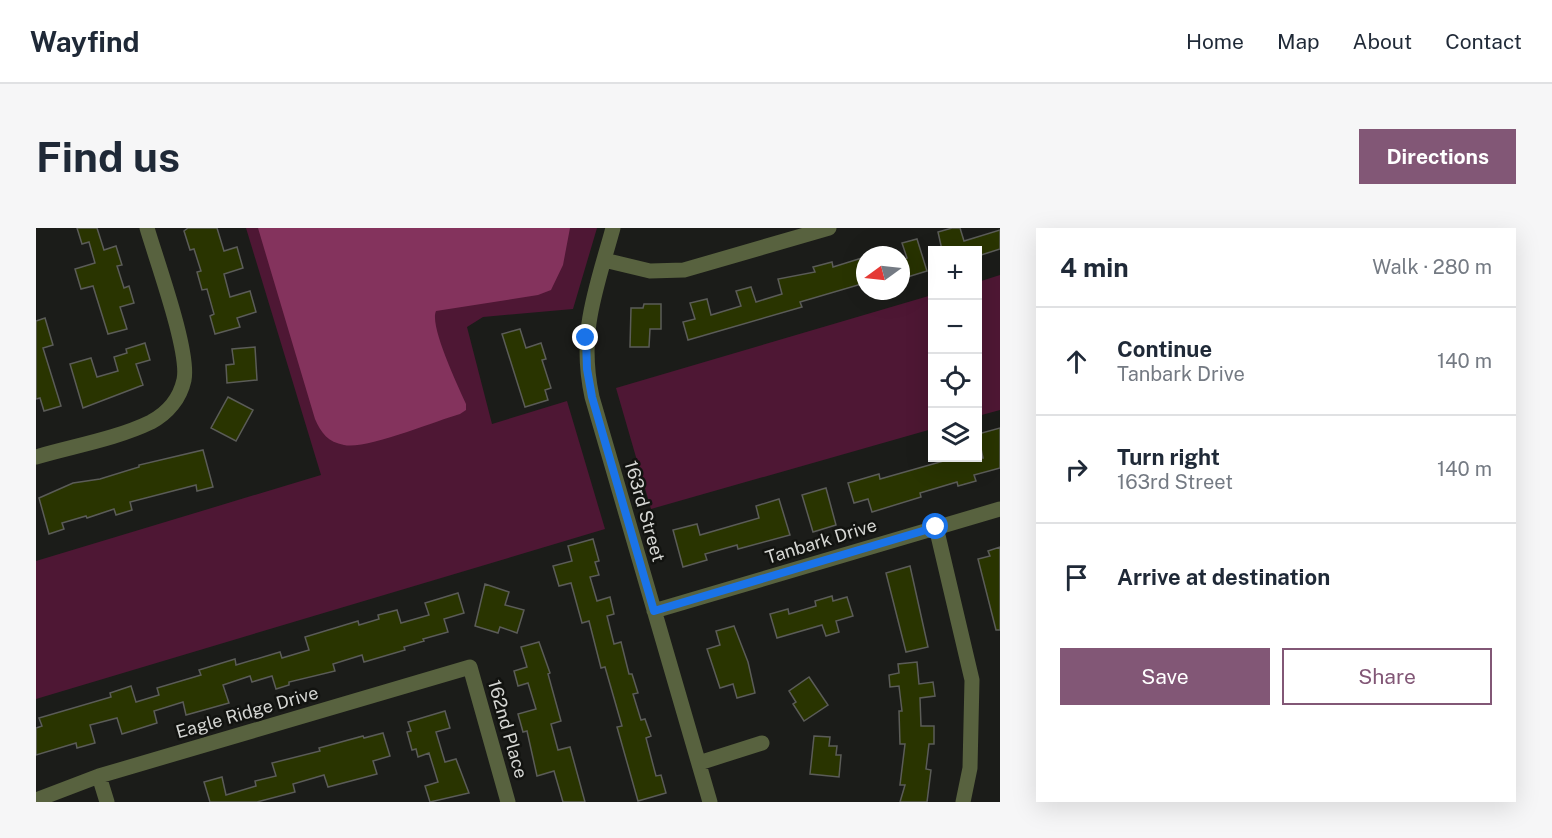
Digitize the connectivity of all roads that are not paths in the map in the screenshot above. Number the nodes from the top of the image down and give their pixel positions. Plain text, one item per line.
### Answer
1 (147, 228) edge
2 (613, 228) edge
3 (829, 228) edge
4 (604, 260) junction
5 (36, 457) edge
6 (1000, 509) edge
7 (936, 527) junction
8 (654, 611) junction
9 (470, 667) joint
10 (762, 744) dead end
11 (699, 763) junction
12 (99, 776) junction
13 (36, 800) edge
14 (107, 802) edge
15 (508, 802) edge
16 (710, 802) edge
17 (963, 802) edge

1 - 5 street
2 - 4 street, 163rd Street
3 - 4 street
4 - 8 street, 163rd Street
6 - 7 street, Tanbark Drive
7 - 8 street, Tanbark Drive
7 - 17 street
8 - 11 street, 163rd Street
9 - 12 street, Eagle Ridge Drive
9 - 15 street, 162nd Place
10 - 11 street
11 - 16 street, 163rd Street
12 - 13 street, Eagle Ridge Drive
12 - 14 street

